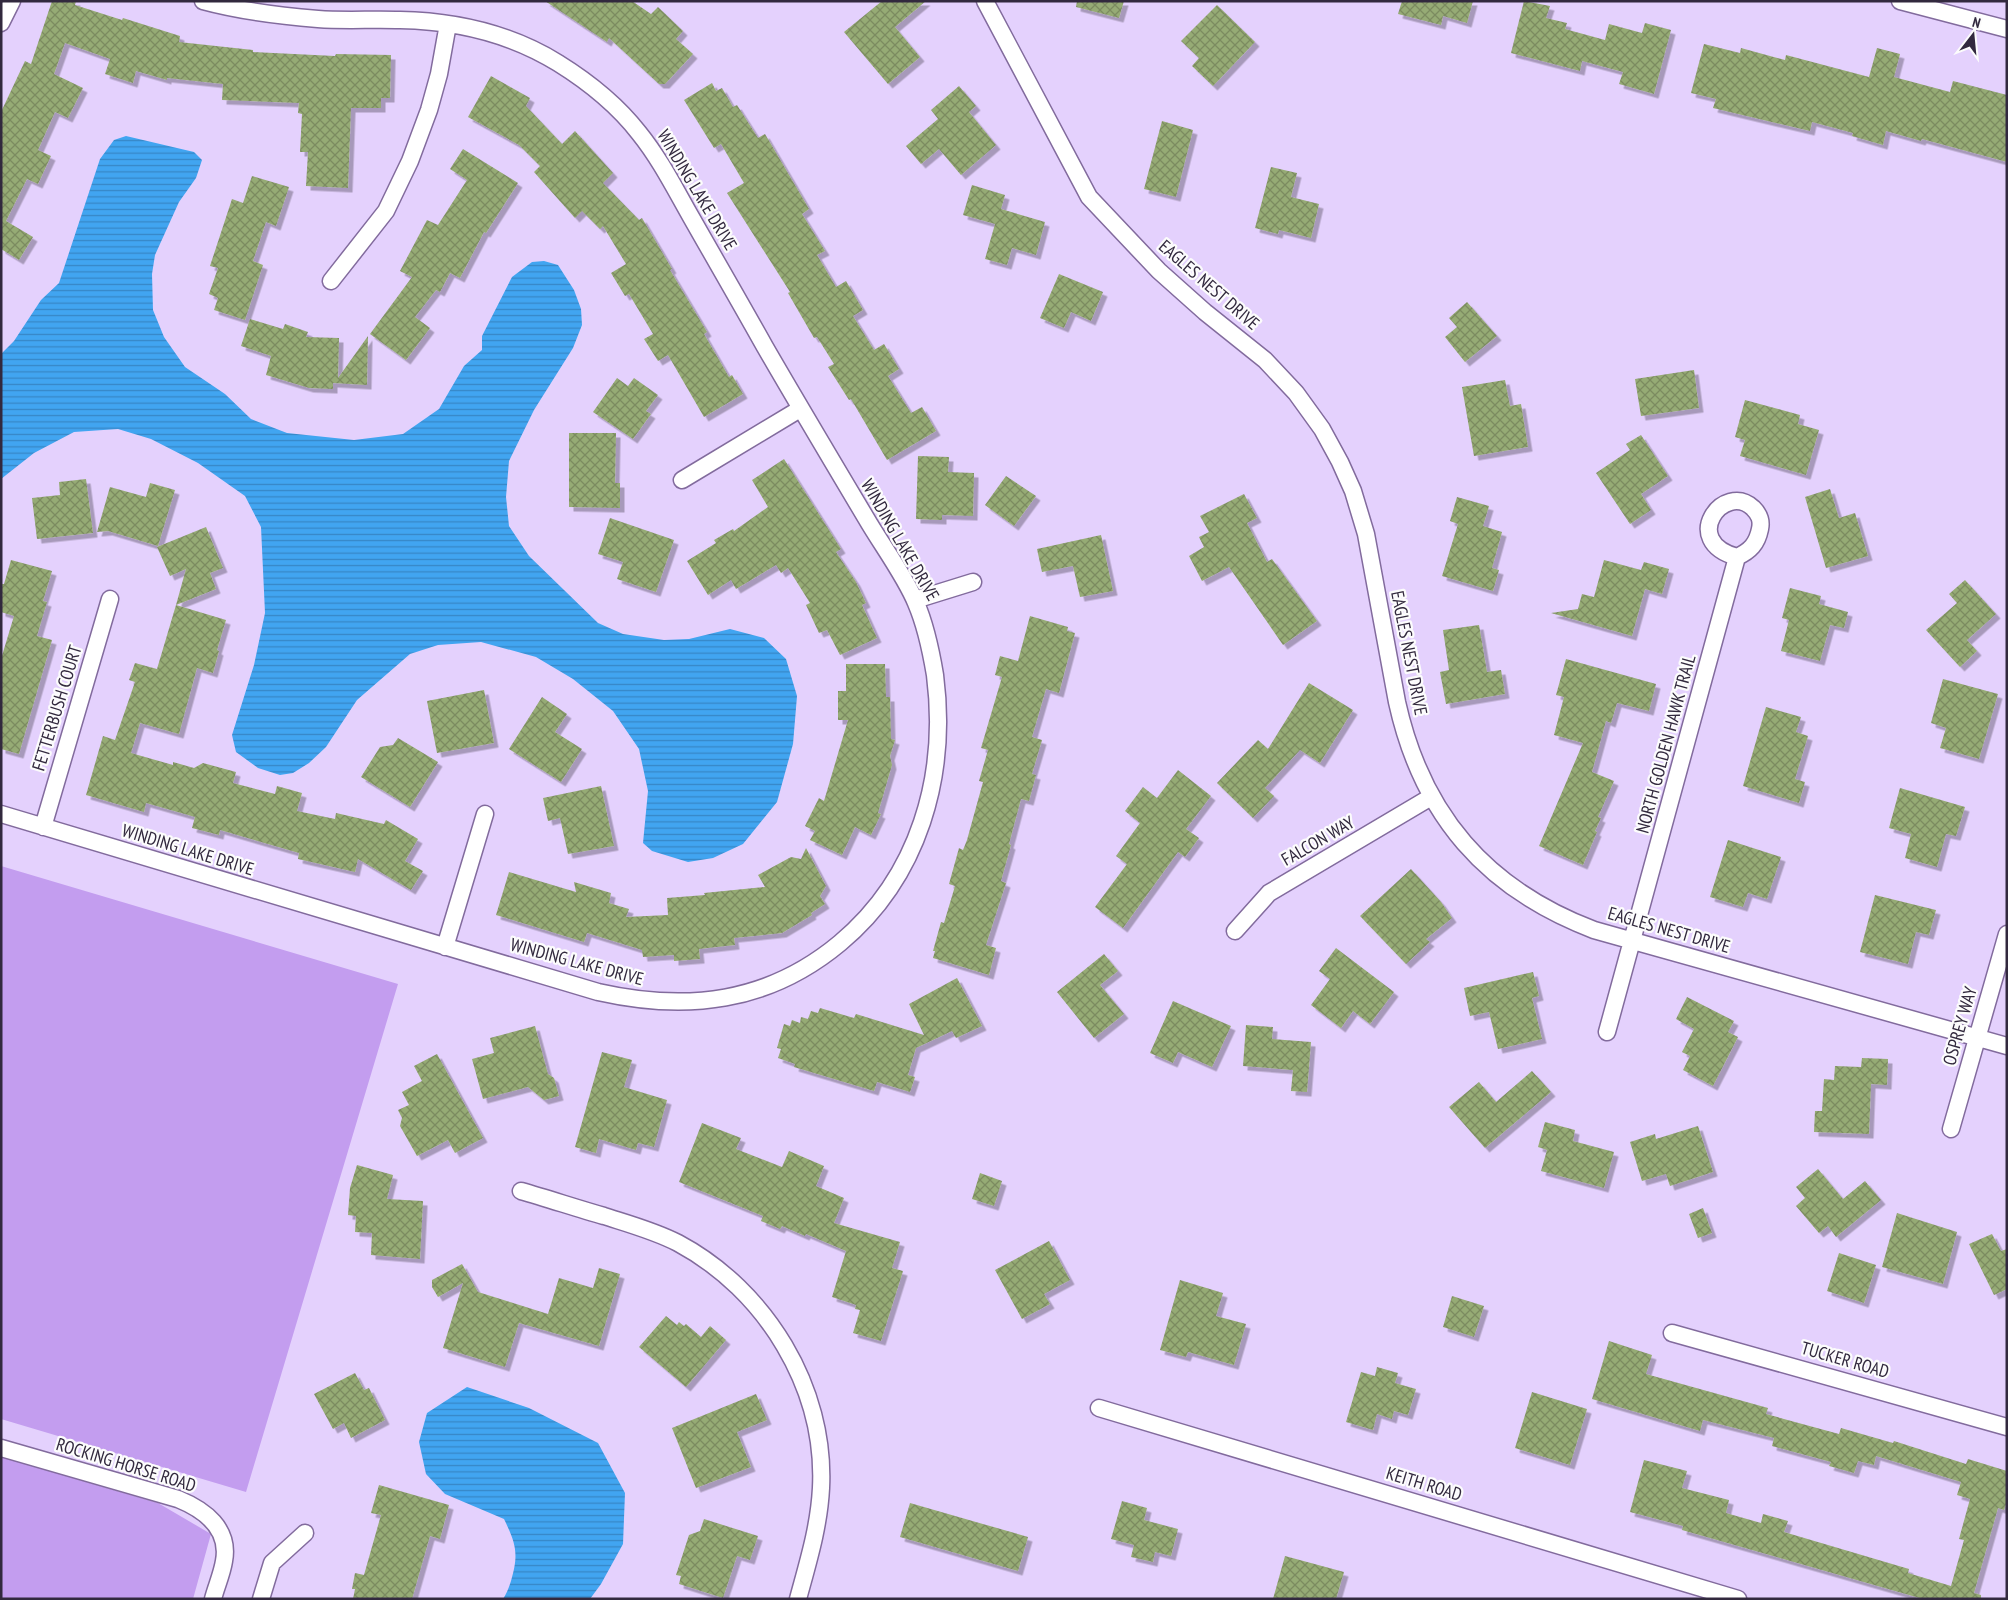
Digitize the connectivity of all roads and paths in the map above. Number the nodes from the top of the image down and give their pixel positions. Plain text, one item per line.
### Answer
1 (12, 1) edge
2 (204, 1) edge
3 (985, 1) edge
4 (1900, 1) edge
5 (1, 23) edge
6 (448, 24) junction
7 (2007, 29) edge
8 (331, 281) dead end
9 (800, 409) junction
10 (682, 480) dead end
11 (1737, 557) dead end
12 (973, 582) dead end
13 (110, 599) dead end
14 (915, 600) junction
15 (1432, 798) junction
16 (1, 814) edge
17 (485, 814) dead end
18 (43, 827) junction
19 (1234, 931) dead end
20 (2007, 934) edge
21 (1633, 941) junction
22 (445, 947) junction
23 (1607, 1032) dead end
24 (1977, 1038) junction
25 (2007, 1046) edge
26 (1951, 1129) dead end
27 (521, 1191) dead end
28 (1672, 1333) dead end
29 (1099, 1408) dead end
30 (2007, 1426) edge
31 (1, 1448) edge
32 (306, 1533) dead end
33 (213, 1599) edge
34 (261, 1599) edge
35 (798, 1599) edge
36 (1738, 1599) edge

1 - 5 street
2 - 6 street, WINDING LAKE DRIVE
3 - 15 street, EAGLES NEST DRIVE
4 - 7 street
6 - 8 street
6 - 9 street, WINDING LAKE DRIVE
9 - 10 street
9 - 14 street, WINDING LAKE DRIVE
11 - 21 street, NORTH GOLDEN HAWK TRAIL
12 - 14 street
13 - 18 street, FETTERBUSH COURT
14 - 22 street, WINDING LAKE DRIVE
15 - 19 street, FALCON WAY
15 - 21 street, EAGLES NEST DRIVE
16 - 18 street, WINDING LAKE DRIVE
17 - 22 street
18 - 22 street, WINDING LAKE DRIVE
20 - 24 street, OSPREY WAY
21 - 23 street, NORTH GOLDEN HAWK TRAIL
21 - 24 street, EAGLES NEST DRIVE
24 - 25 street, EAGLES NEST DRIVE
24 - 26 street, OSPREY WAY
27 - 35 street
28 - 30 street, TUCKER ROAD
29 - 36 street, KEITH ROAD
31 - 33 street, ROCKING HORSE ROAD
32 - 34 street

